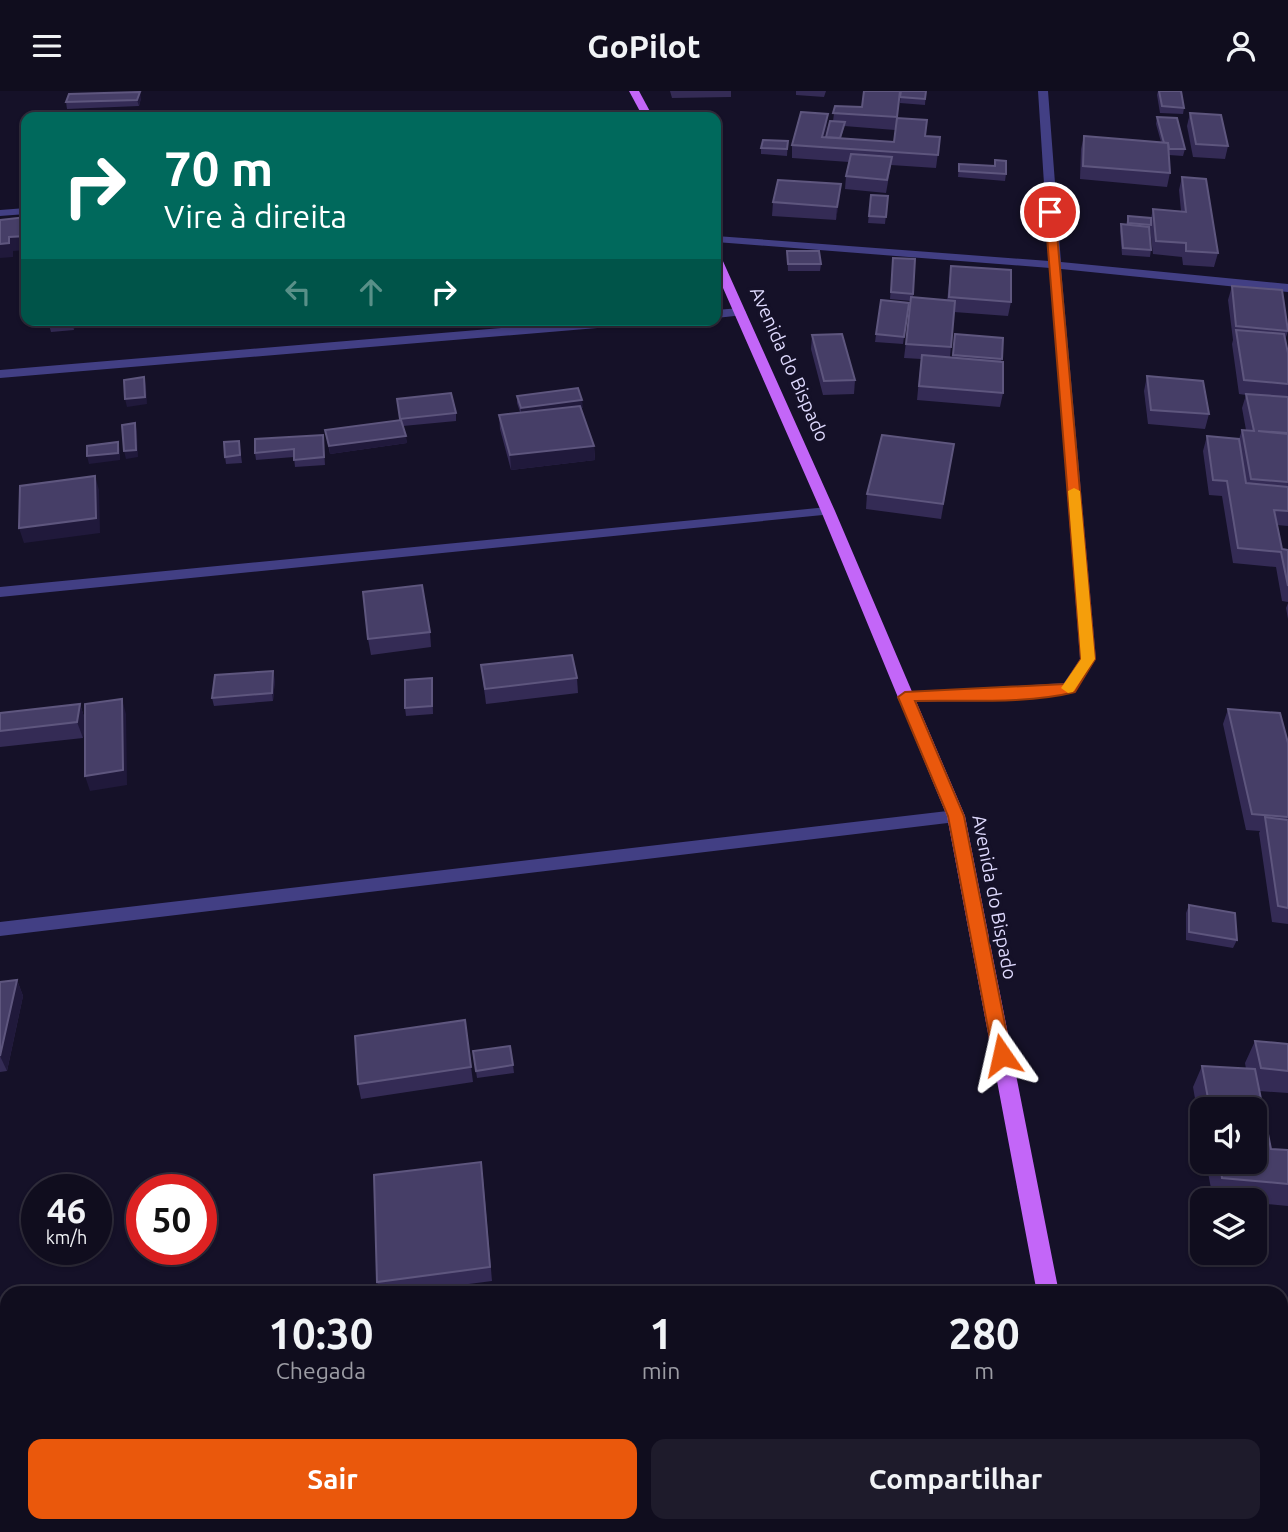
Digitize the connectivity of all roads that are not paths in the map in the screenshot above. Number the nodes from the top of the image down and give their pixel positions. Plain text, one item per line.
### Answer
1 (634, 91) edge
2 (1043, 91) edge
3 (645, 112) edge
4 (21, 211) edge
5 (0, 213) edge
6 (721, 239) edge
7 (1055, 265) junction
8 (721, 270) edge
9 (1288, 288) edge
10 (740, 312) junction
11 (721, 314) edge
12 (573, 326) edge
13 (0, 374) edge
14 (828, 511) junction
15 (0, 592) edge
16 (905, 697) junction
17 (956, 816) junction
18 (0, 929) edge
19 (1047, 1286) edge

1 - 3 main road
2 - 7 street
4 - 5 street
6 - 7 street
7 - 9 street
7 - 16 street
8 - 10 main road, Avenida do Bispado
10 - 11 street
10 - 14 main road, Avenida do Bispado
12 - 13 street
14 - 15 street
14 - 16 main road, Avenida do Bispado
16 - 17 main road, Avenida do Bispado
17 - 18 street
17 - 19 main road, Avenida do Bispado

